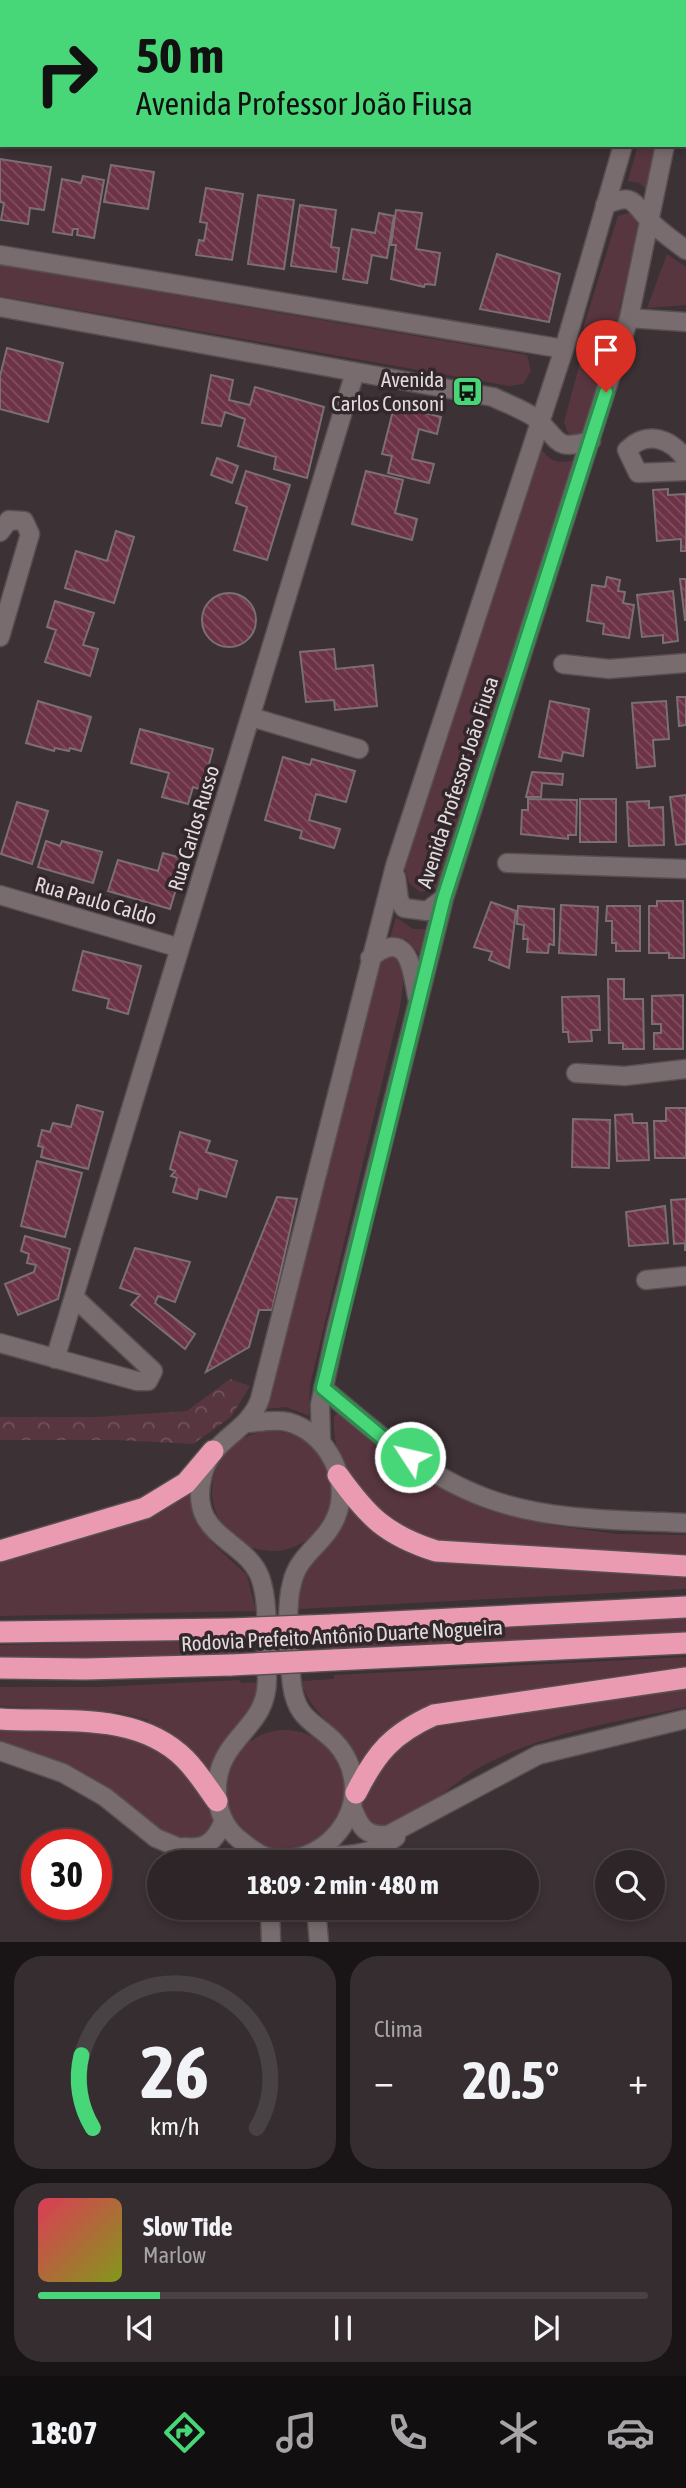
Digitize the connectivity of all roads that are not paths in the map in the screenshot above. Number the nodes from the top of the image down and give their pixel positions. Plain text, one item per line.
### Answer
1 (622, 147) edge
2 (665, 147) edge
3 (605, 205) junction
4 (648, 220) junction
5 (686, 250) edge
6 (0, 255) edge
7 (0, 307) edge
8 (629, 318) junction
9 (686, 322) edge
10 (564, 349) junction
11 (355, 372) junction
12 (538, 420) junction
13 (591, 441) junction
14 (686, 460) edge
15 (686, 471) edge
16 (0, 532) edge
17 (0, 637) edge
18 (686, 663) edge
19 (562, 664) dead end
20 (251, 717) junction
21 (359, 749) dead end
22 (508, 863) dead end
23 (395, 866) junction
24 (686, 869) edge
25 (0, 895) edge
26 (444, 898) junction
27 (180, 948) junction
28 (370, 958) junction
29 (418, 1004) junction
30 (686, 1069) edge
31 (576, 1073) dead end
32 (686, 1276) edge
33 (646, 1280) dead end
34 (75, 1298) junction
35 (0, 1343) edge
36 (55, 1359) junction
37 (323, 1388) junction
38 (248, 1423) junction
39 (321, 1440) junction
40 (213, 1451) junction
41 (338, 1475) junction
42 (686, 1523) edge
43 (0, 1551) edge
44 (686, 1566) edge
45 (686, 1607) edge
46 (0, 1632) edge
47 (686, 1643) edge
48 (0, 1668) edge
49 (686, 1678) edge
50 (0, 1719) edge
51 (686, 1719) edge
52 (0, 1751) edge
53 (354, 1801) junction
54 (220, 1811) junction
55 (412, 1824) junction
56 (173, 1845) junction
57 (185, 1850) edge
58 (252, 1850) edge
59 (320, 1850) edge
60 (371, 1850) edge
61 (270, 1920) edge
62 (317, 1920) edge
63 (271, 1942) edge
64 (320, 1942) edge

1 - 3 main road, Avenida Professor João Fiusa
2 - 4 main road, Avenida Professor João Fiusa
3 - 4 main road
3 - 10 main road, Avenida Professor João Fiusa
4 - 5 main road
4 - 8 main road, Avenida Professor João Fiusa
6 - 10 main road
7 - 11 main road
8 - 9 main road
8 - 13 main road, Avenida Professor João Fiusa
10 - 12 main road, Avenida Professor João Fiusa
11 - 12 main road
11 - 20 main road, Rua Carlos Russo
12 - 13 main road
12 - 23 main road, Avenida Professor João Fiusa
13 - 26 main road, Avenida Professor João Fiusa
14 - 15 main road
16 - 17 main road
18 - 19 main road
20 - 21 main road
20 - 27 main road, Rua Carlos Russo
22 - 24 main road
23 - 26 main road
23 - 28 main road, Avenida Professor João Fiusa
25 - 27 main road, Rua Paulo Caldo
26 - 29 main road, Avenida Professor João Fiusa
27 - 34 main road, Rua Carlos Russo
28 - 29 main road
28 - 38 main road, Avenida Professor João Fiusa
29 - 37 main road, Avenida Professor João Fiusa
30 - 31 main road
32 - 33 main road
34 - 36 main road, Rua Carlos Russo
34 - 36 main road
35 - 36 main road
37 - 39 main road, Avenida Professor João Fiusa
37 - 42 main road
38 - 39 main road
38 - 40 main road, Avenida Professor João Fiusa
39 - 41 main road, Avenida Professor João Fiusa
40 - 43 highway
40 - 54 main road
41 - 44 highway
41 - 53 main road, Avenida Professor João Fiusa
45 - 46 highway, Rodovia Prefeito Antônio Duarte Nogueira, bridge
47 - 48 highway, Rodovia Prefeito Antônio Duarte Nogueira, bridge
49 - 53 highway
50 - 54 highway
51 - 55 main road
52 - 56 main road
53 - 55 main road
53 - 59 main road
54 - 56 main road
54 - 58 main road
55 - 60 main road
56 - 57 main road
61 - 63 main road
62 - 64 main road

